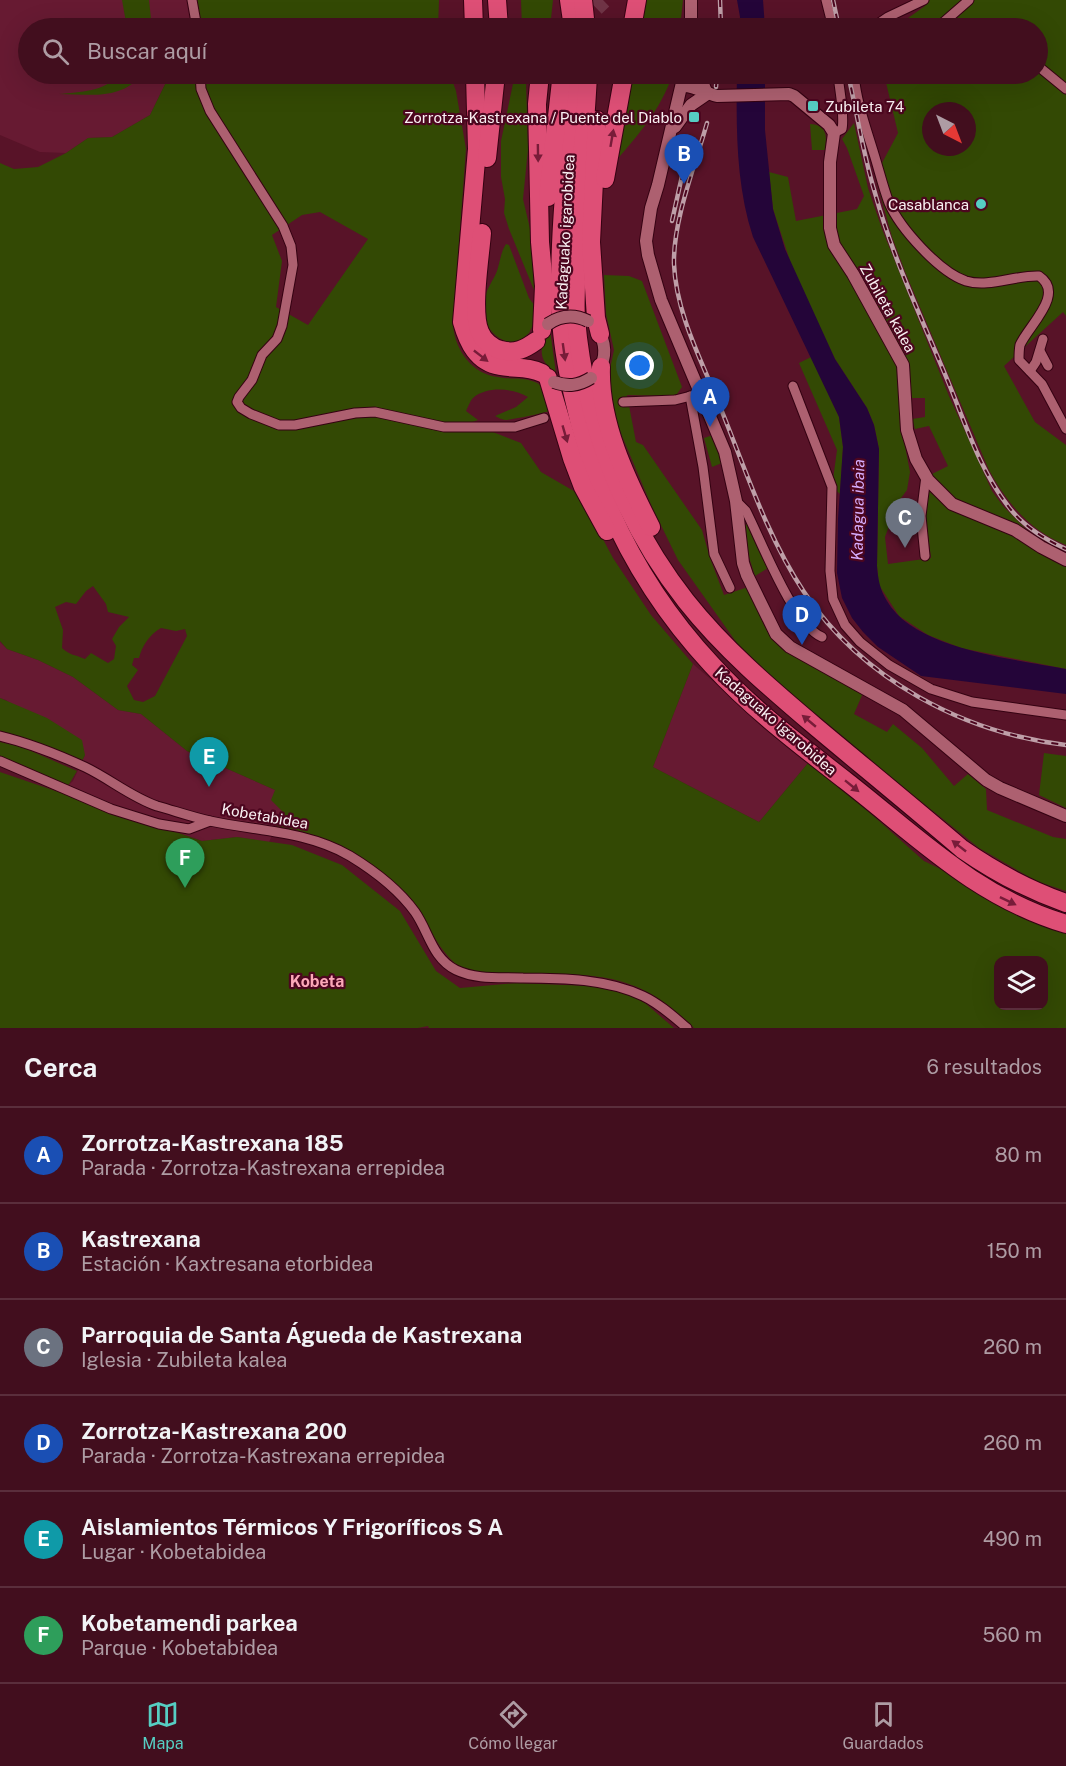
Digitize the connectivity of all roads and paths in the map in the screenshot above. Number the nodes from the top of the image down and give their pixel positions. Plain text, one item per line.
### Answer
1 (192, 0) edge
2 (473, 0) edge
3 (498, 0) edge
4 (561, 0) edge
5 (569, 0) edge
6 (583, 0) edge
7 (591, 0) edge
8 (638, 0) edge
9 (691, 0) edge
10 (826, 0) edge
11 (924, 0) edge
12 (969, 0) edge
13 (195, 18) edge
14 (474, 18) edge
15 (499, 18) edge
16 (562, 18) edge
17 (572, 18) edge
18 (585, 18) edge
19 (593, 18) edge
20 (634, 18) edge
21 (691, 18) edge
22 (830, 18) edge
23 (887, 18) edge
24 (948, 18) edge
25 (1048, 74) edge
26 (201, 84) edge
27 (475, 84) edge
28 (495, 84) edge
29 (539, 84) edge
30 (561, 84) edge
31 (572, 84) edge
32 (587, 84) edge
33 (597, 84) edge
34 (622, 84) edge
35 (682, 84) edge
36 (689, 84) edge
37 (705, 84) edge
38 (839, 84) edge
39 (856, 84) edge
40 (1066, 89) edge
41 (712, 95) junction
42 (671, 133) junction
43 (834, 133) junction
44 (542, 258) junction
45 (594, 279) junction
46 (594, 328) junction
47 (542, 332) junction
48 (1042, 339) dead end
49 (1040, 351) junction
50 (1048, 366) dead end
51 (1030, 371) junction
52 (596, 373) junction
53 (548, 378) junction
54 (793, 386) dead end
55 (698, 397) junction
56 (623, 402) dead end
57 (544, 418) dead end
58 (1066, 429) edge
59 (926, 476) junction
60 (736, 501) junction
61 (924, 556) dead end
62 (1066, 560) edge
63 (730, 588) dead end
64 (822, 637) dead end
65 (698, 650) junction
66 (732, 651) junction
67 (1066, 714) edge
68 (0, 736) edge
69 (0, 761) edge
70 (1066, 816) edge
71 (210, 821) junction
72 (1066, 903) edge
73 (1066, 924) edge
74 (687, 1028) edge

1 - 13 street
2 - 14 highway
3 - 15 highway
4 - 16 highway
5 - 17 highway
6 - 18 highway
7 - 19 highway
8 - 20 highway
9 - 21 street
10 - 22 street
11 - 23 street
12 - 24 street
25 - 40 street
26 - 57 street
27 -> 53 highway
28 - 47 highway
29 -> 44 highway
30 - 44 highway
31 -> 65 highway, Kadaguako igarobidea
32 - 66 highway, Kadaguako igarobidea
33 - 45 highway
45 -> 34 highway
35 - 42 street
36 - 41 street
37 - 41 street
38 - 43 street
39 - 51 street
41 - 42 street
41 - 43 street
42 - 55 street
43 - 59 street, Zubileta kalea
44 - 47 highway
45 - 46 highway
46 - 47 street, bridge
46 - 52 street
47 - 53 street
48 - 49 street
49 - 50 street
49 - 51 street
51 - 58 street
52 - 53 street, bridge
52 - 66 highway
53 -> 65 highway
54 - 67 street
55 - 56 street
55 - 60 street
55 - 63 street
59 - 61 street
59 - 62 street, Zubileta kalea
60 - 64 street
60 - 70 street
65 -> 73 highway, Kadaguako igarobidea
72 -> 66 highway, Kadaguako igarobidea
68 - 71 street, Kobetabidea
69 - 71 street
71 - 74 street, Kobetabidea

